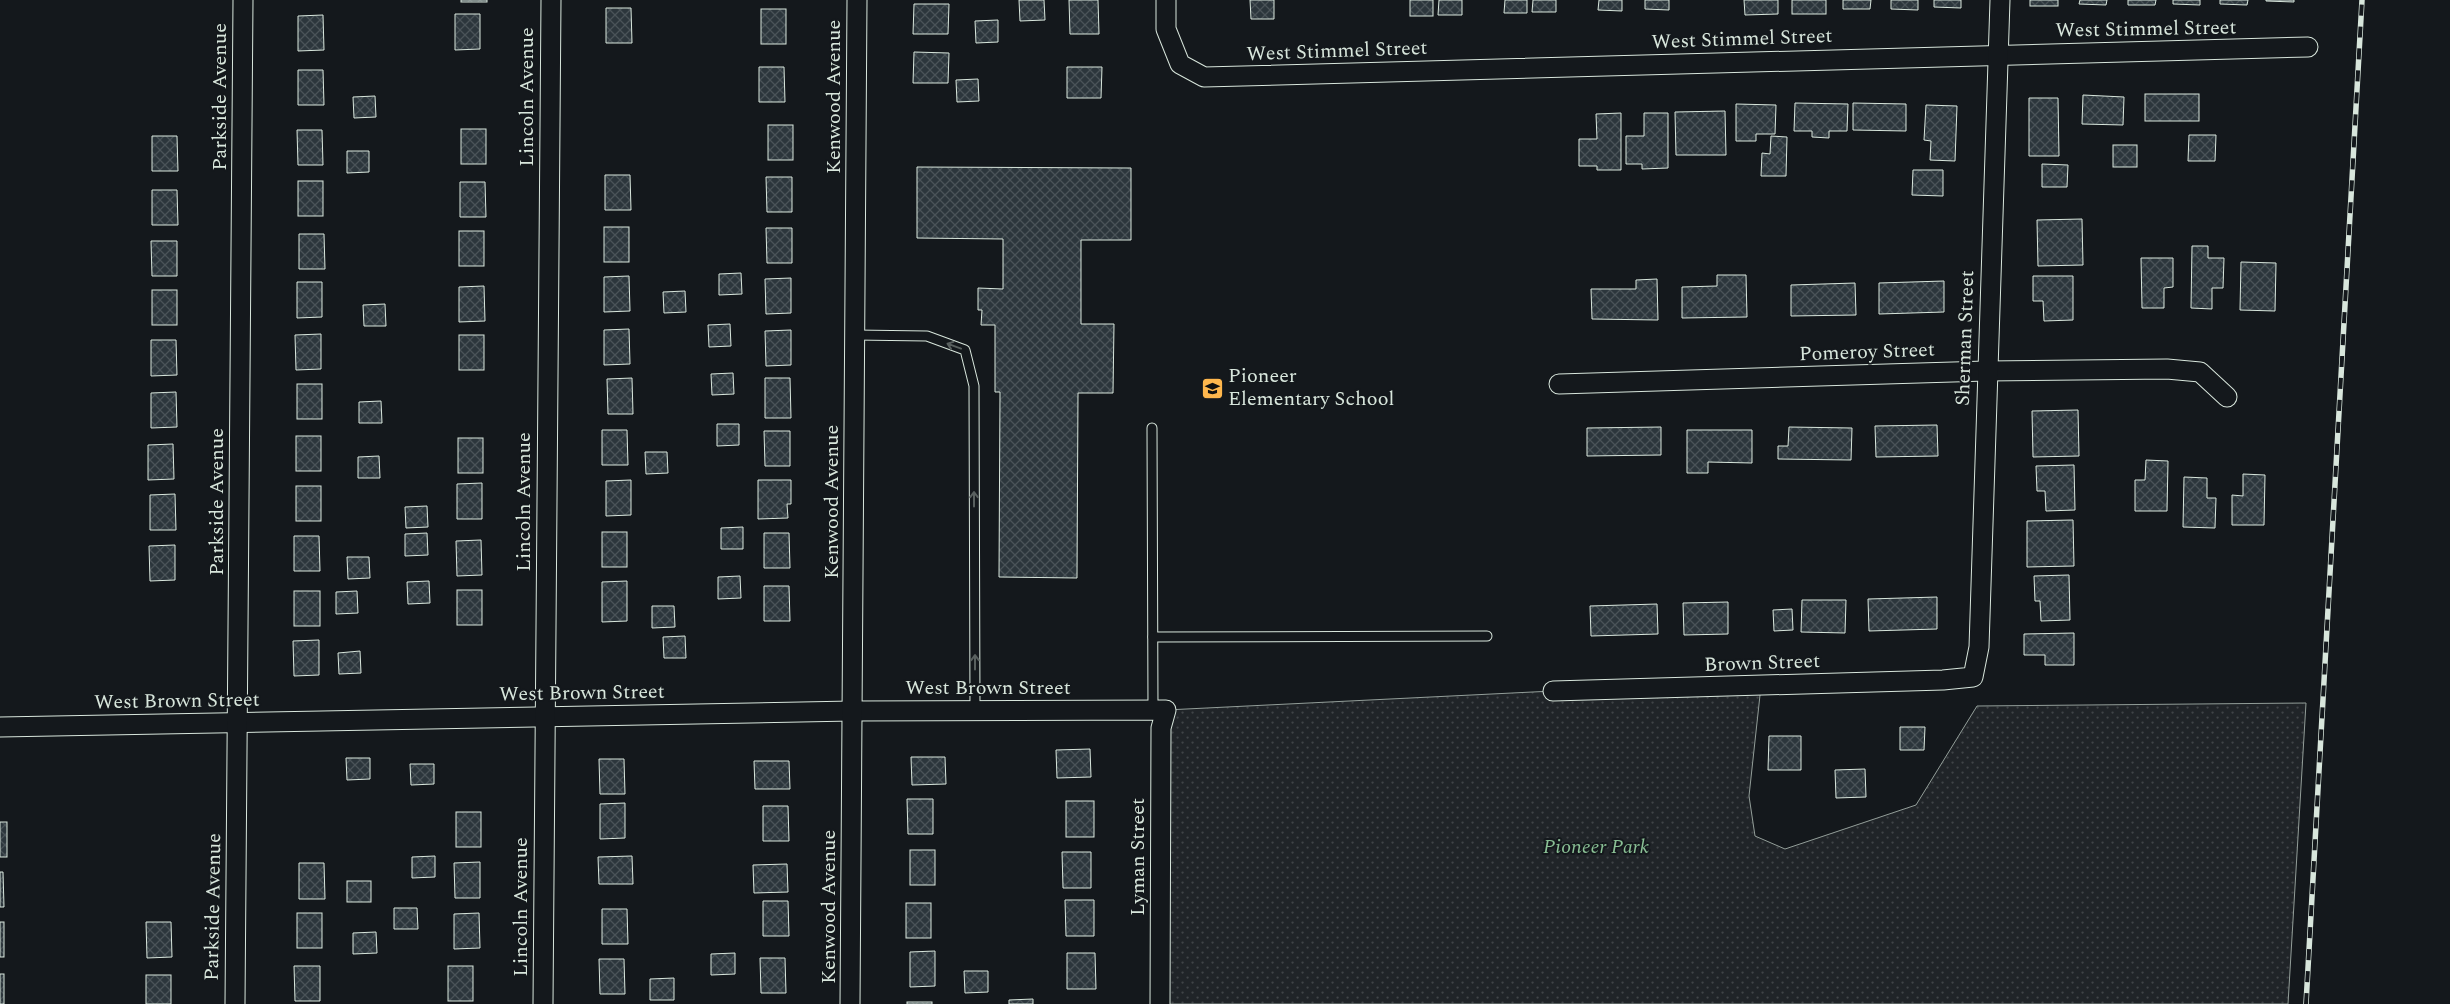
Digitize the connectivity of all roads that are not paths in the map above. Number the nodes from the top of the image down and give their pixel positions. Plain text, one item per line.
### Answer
1 (243, 0) edge
2 (551, 0) edge
3 (857, 0) edge
4 (1166, 0) edge
5 (2000, 0) edge
6 (2308, 47) dead end
7 (1998, 55) junction
8 (855, 335) junction
9 (1986, 371) junction
10 (1560, 384) dead end
11 (2227, 396) dead end
12 (1152, 428) dead end
13 (1487, 636) dead end
14 (1153, 637) junction
15 (1973, 677) joint
16 (1553, 691) dead end
17 (1160, 710) junction
18 (852, 711) junction
19 (975, 711) junction
20 (545, 716) junction
21 (238, 722) junction
22 (0, 727) edge
23 (235, 1004) edge
24 (543, 1004) edge
25 (850, 1004) edge
26 (1160, 1004) edge

1 - 21 street, Parkside Avenue
2 - 20 street, Lincoln Avenue
3 - 8 street, Kenwood Avenue
4 - 7 street, West Stimmel Street
5 - 7 street, Sherman Street
6 - 7 street, West Stimmel Street
7 - 9 street, Sherman Street
8 - 18 street, Kenwood Avenue
19 -> 8 lane
9 - 10 street, Pomeroy Street
9 - 11 street, Pomeroy Street
9 - 15 street, Sherman Street
12 - 14 lane
13 - 14 lane
14 - 17 lane
15 - 16 street, Brown Street
17 - 19 street, West Brown Street
17 - 26 street, Lyman Street
18 - 19 street, West Brown Street
18 - 20 street, West Brown Street
18 - 25 street, Kenwood Avenue
20 - 21 street, West Brown Street
20 - 24 street, Lincoln Avenue
21 - 22 street, West Brown Street
21 - 23 street, Parkside Avenue

